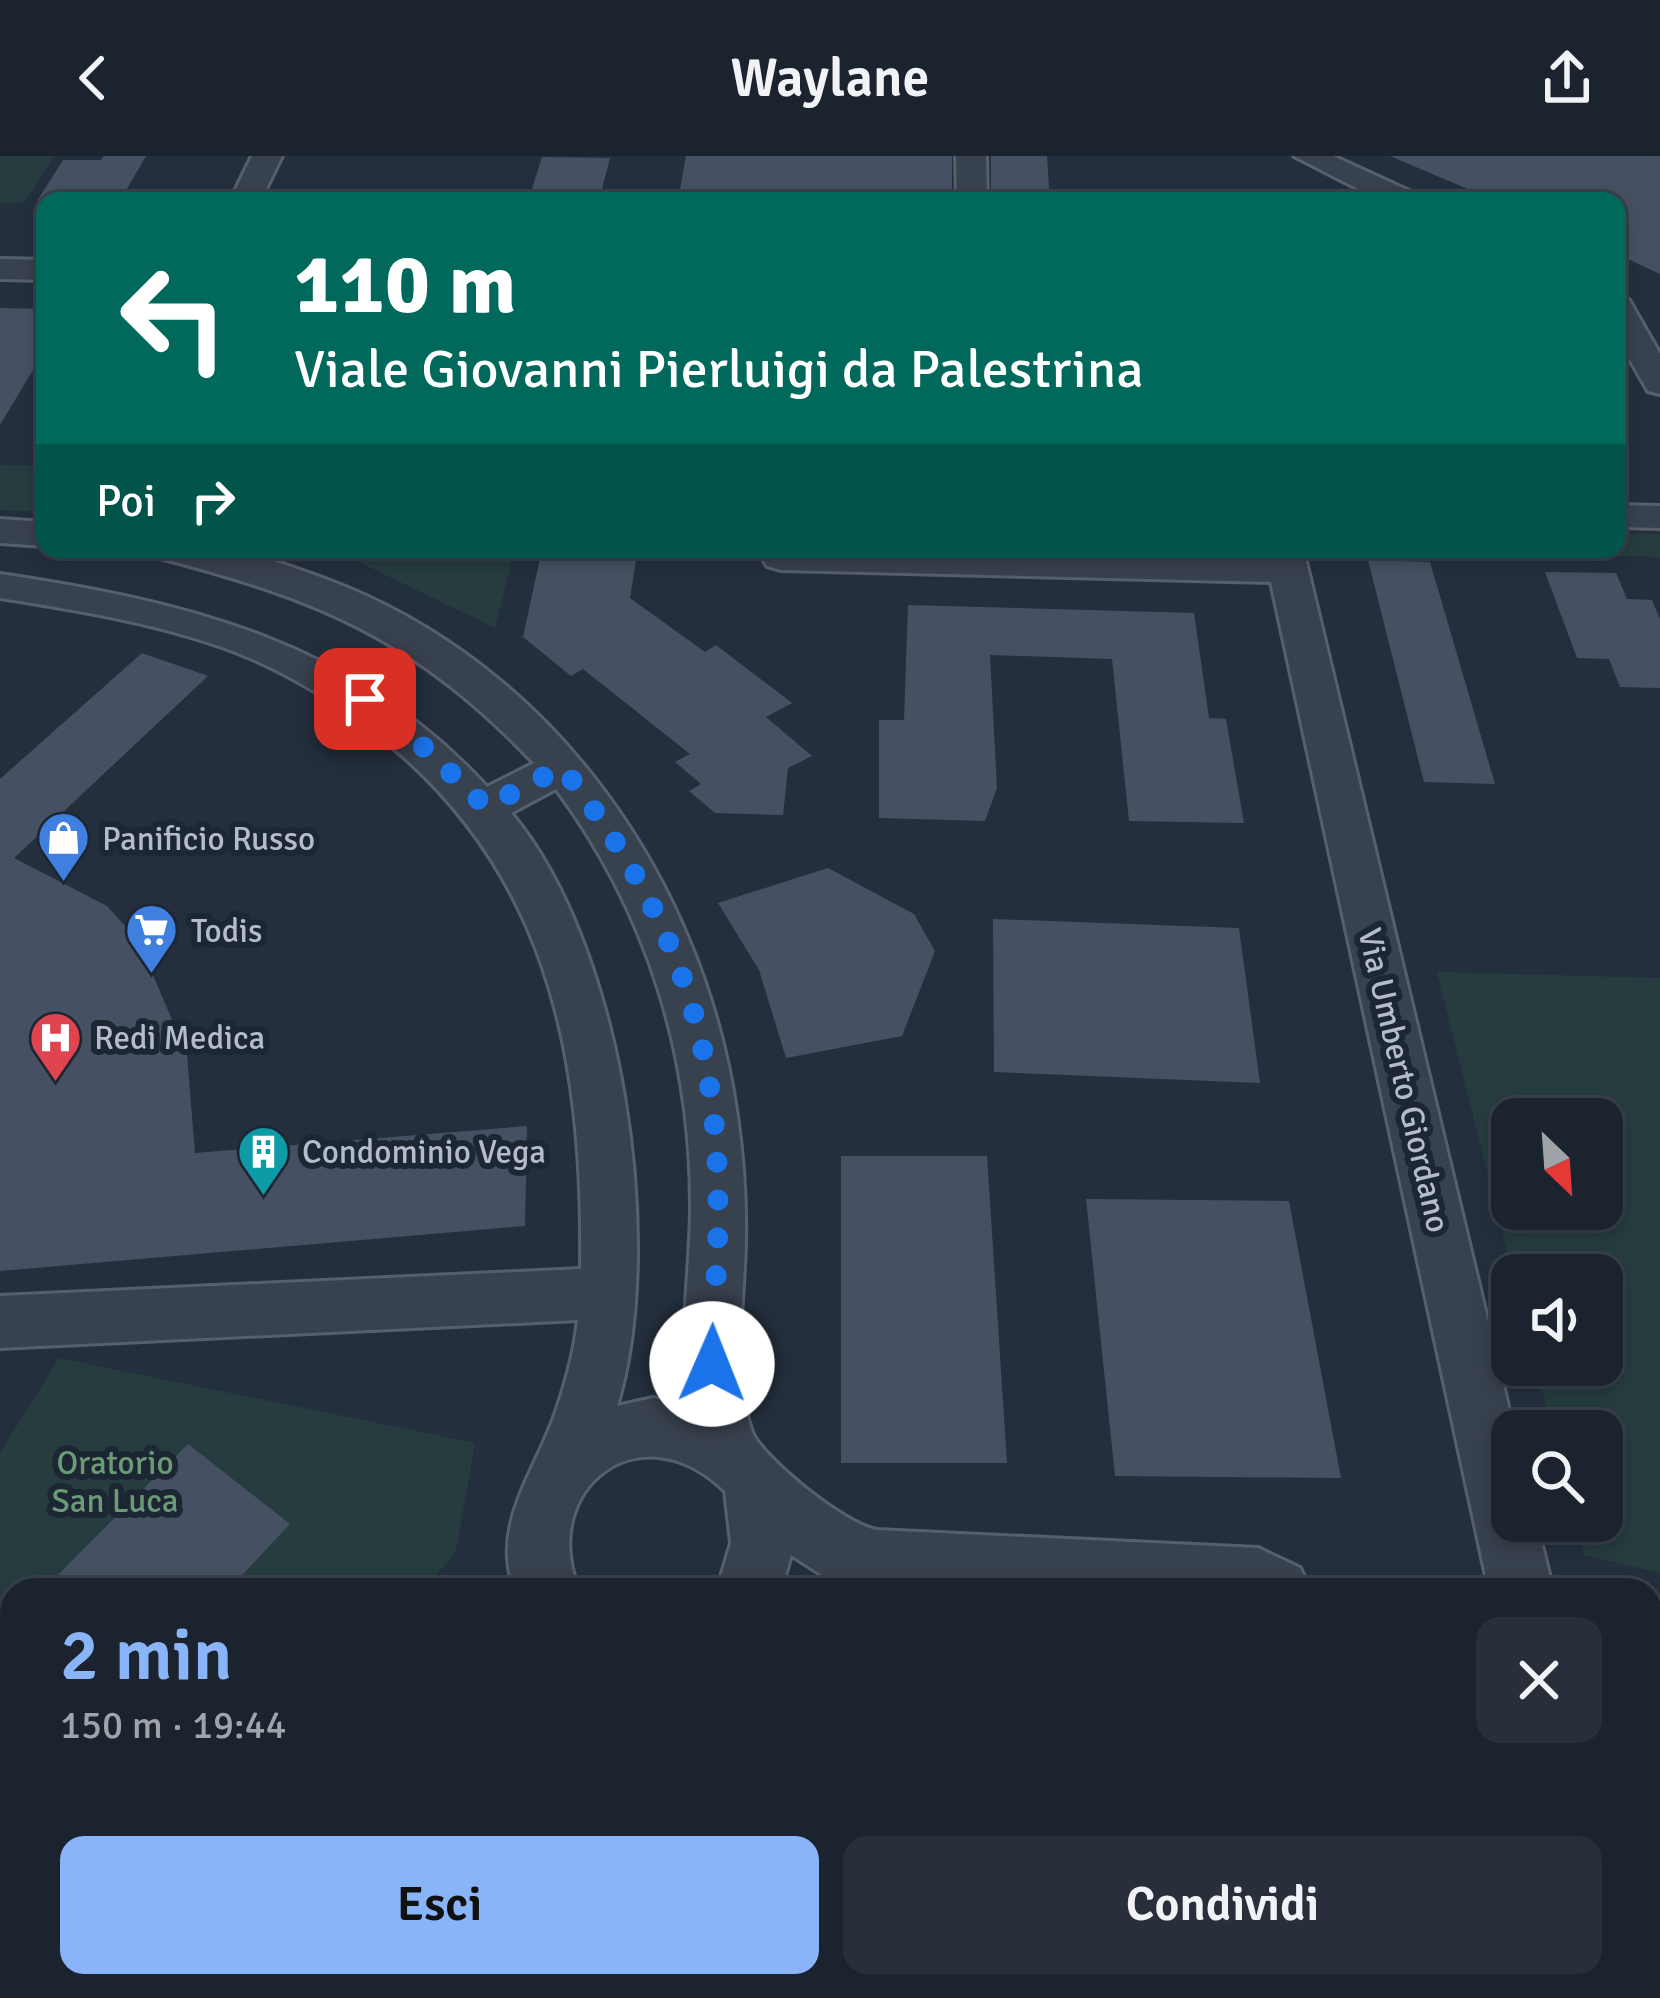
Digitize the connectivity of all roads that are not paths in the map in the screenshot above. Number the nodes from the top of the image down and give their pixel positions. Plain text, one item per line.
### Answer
1 (267, 156) edge
2 (971, 156) edge
3 (1310, 156) edge
4 (249, 192) edge
5 (972, 192) edge
6 (1388, 192) edge
7 (0, 269) edge
8 (36, 270) edge
9 (1626, 324) edge
10 (1660, 384) edge
11 (1626, 517) edge
12 (1660, 518) edge
13 (0, 531) edge
14 (36, 533) edge
15 (204, 558) edge
16 (1113, 558) edge
17 (1179, 559) edge
18 (1286, 560) edge
19 (0, 586) edge
20 (562, 767) junction
21 (486, 807) junction
22 (611, 1293) junction
23 (0, 1322) edge
24 (736, 1459) junction
25 (562, 1472) junction
26 (541, 1578) edge
27 (753, 1578) edge
28 (1233, 1578) edge
29 (1518, 1578) edge

1 - 4 street
2 - 5 street
3 - 6 street
7 - 8 street
9 - 10 street
11 - 12 street
13 - 14 street
15 - 20 street
16 - 17 street
17 - 18 street
18 - 29 street, Via Umberto Giordano
19 - 21 street
20 - 21 street
20 - 24 street
21 - 22 street
22 - 23 street
22 - 25 street
24 - 25 street
24 - 27 street
24 - 28 street
25 - 26 street

